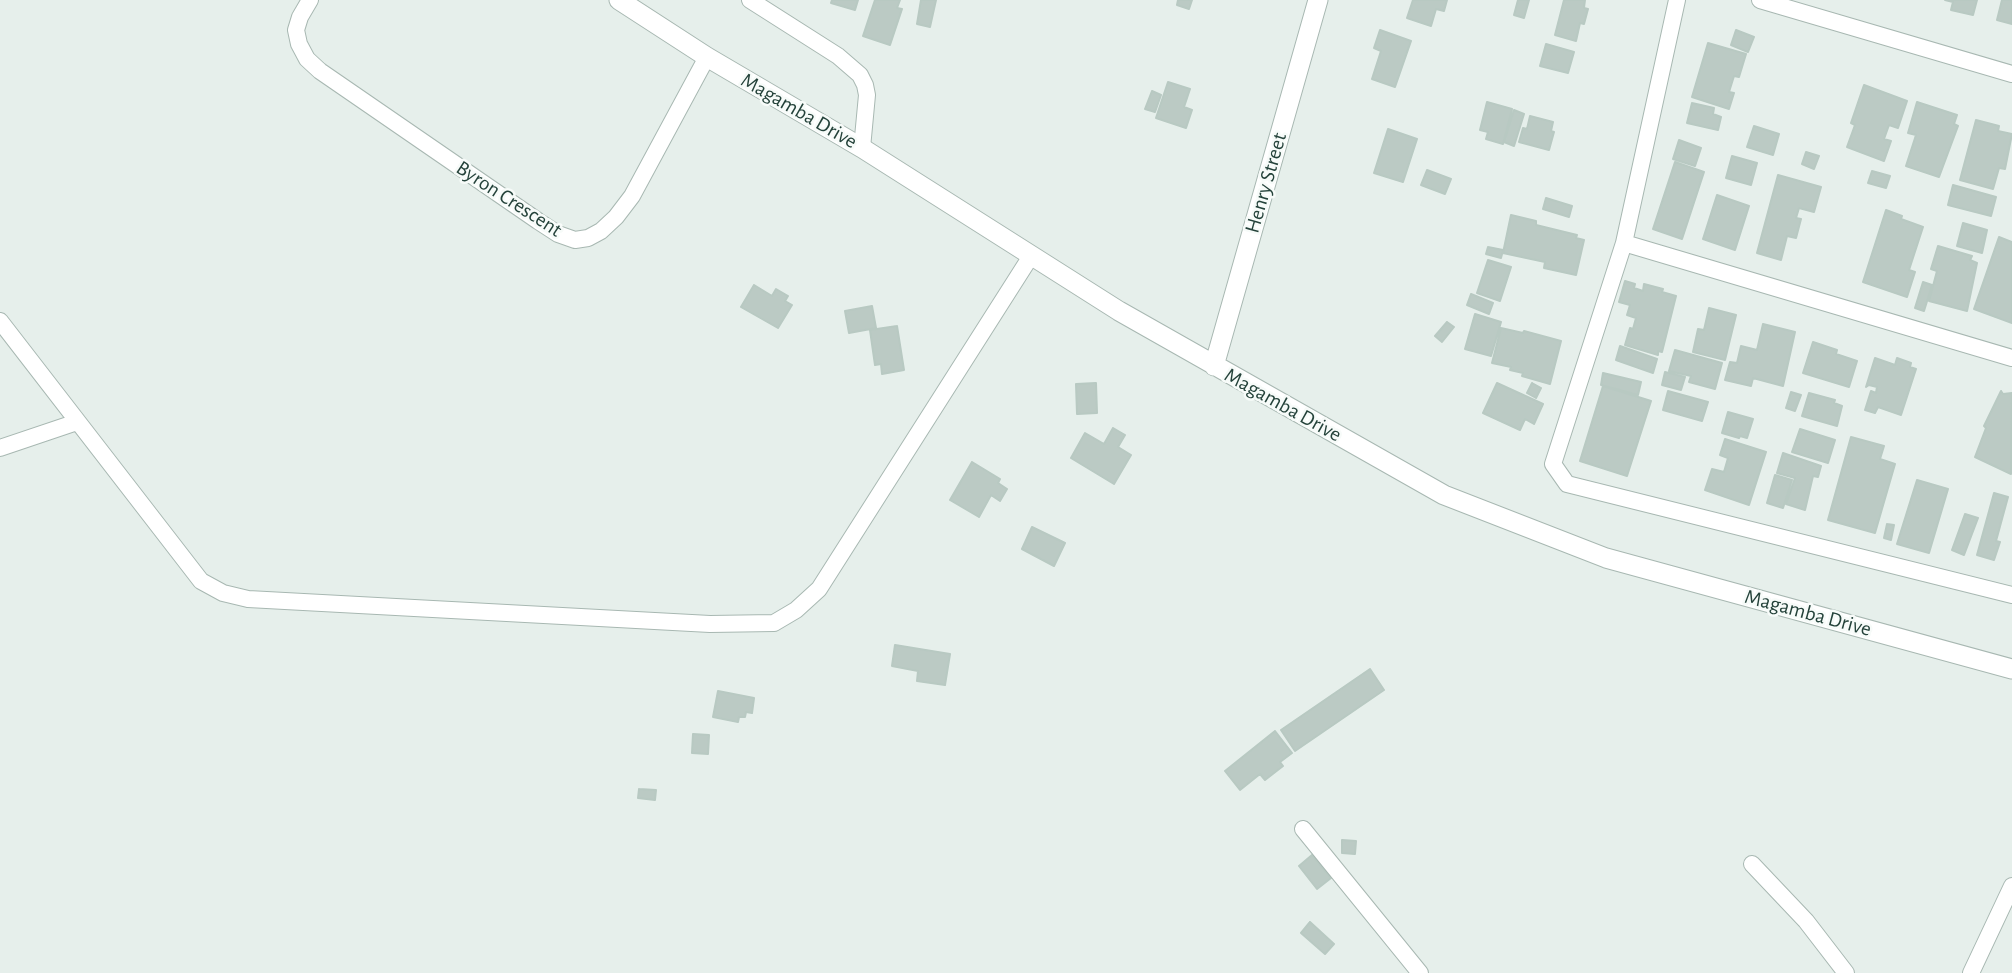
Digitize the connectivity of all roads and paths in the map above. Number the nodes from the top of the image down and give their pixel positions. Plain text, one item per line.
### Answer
1 (310, 0) edge
2 (619, 0) edge
3 (750, 0) edge
4 (1318, 0) edge
5 (1677, 0) edge
6 (1760, 0) edge
7 (708, 57) junction
8 (2012, 74) edge
9 (862, 148) junction
10 (1624, 243) junction
11 (1031, 256) junction
12 (0, 321) edge
13 (2012, 358) edge
14 (1214, 366) junction
15 (77, 422) junction
16 (0, 448) edge
17 (2012, 595) edge
18 (2012, 669) edge
19 (1303, 829) dead end
20 (1752, 864) dead end
21 (2012, 886) edge
22 (1420, 973) edge
23 (1846, 973) edge
24 (1971, 973) edge

1 - 7 street, Byron Crescent
2 - 7 street, Magamba Drive
3 - 9 street
4 - 14 street, Henry Street
5 - 10 street
6 - 8 street
7 - 9 street, Magamba Drive
9 - 11 street, Magamba Drive
10 - 13 street
10 - 17 street
11 - 14 street, Magamba Drive
11 - 15 street
12 - 15 street
14 - 18 street, Magamba Drive
15 - 16 street
19 - 22 street
20 - 23 street
21 - 24 street

